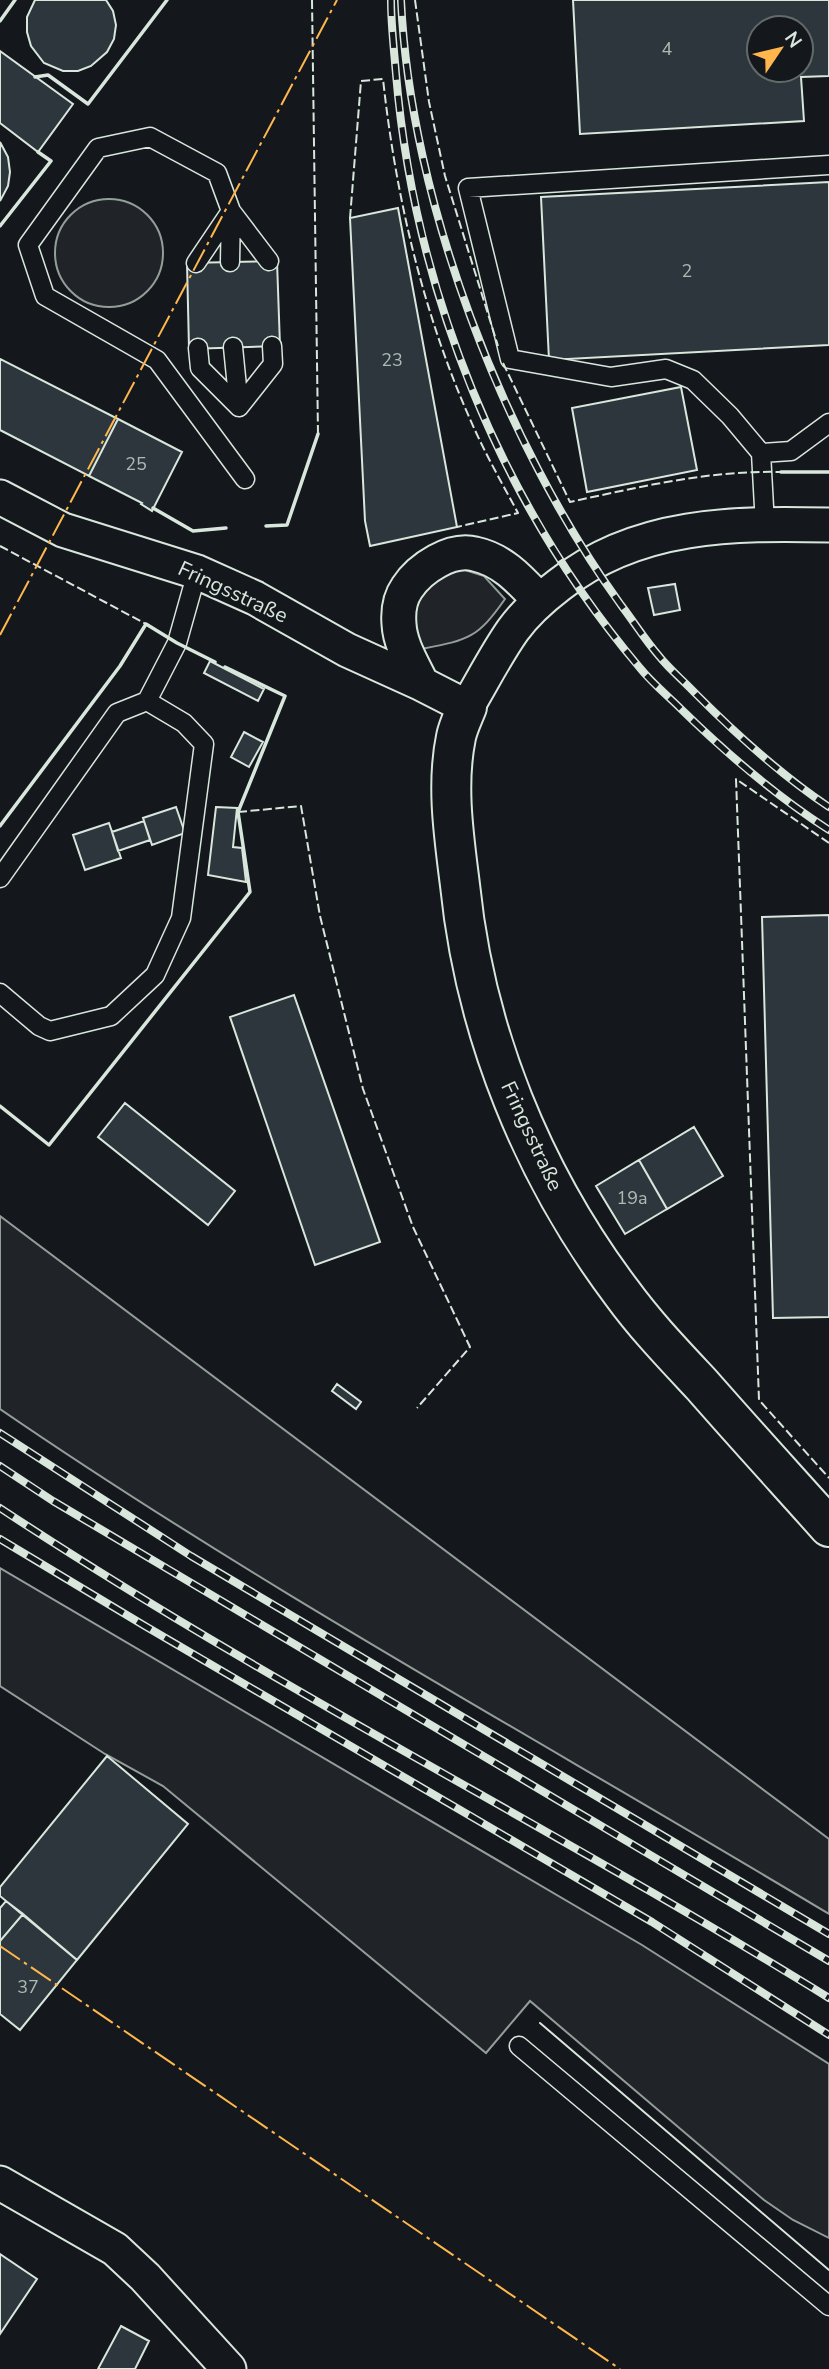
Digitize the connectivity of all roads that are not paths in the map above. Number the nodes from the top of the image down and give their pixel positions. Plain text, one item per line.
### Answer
1 (829, 165) edge
2 (231, 211) junction
3 (269, 261) dead end
4 (230, 262) dead end
5 (196, 263) dead end
6 (272, 346) dead end
7 (233, 347) dead end
8 (198, 348) dead end
9 (239, 407) junction
10 (829, 423) edge
11 (761, 453) junction
12 (245, 479) dead end
13 (0, 497) edge
14 (765, 524) junction
15 (829, 524) edge
16 (197, 572) junction
17 (539, 600) junction
18 (422, 684) junction
19 (147, 701) junction
20 (467, 708) junction
21 (0, 878) edge
22 (0, 993) edge
23 (829, 1527) edge
24 (519, 2046) dead end
25 (0, 2183) edge
26 (829, 2306) edge
27 (229, 2369) edge

1 - 11 lane
2 - 3 lane
2 - 4 lane
2 - 5 lane
2 - 12 lane
6 - 9 lane
7 - 9 lane
8 - 9 lane
10 - 11 lane
11 - 14 lane
13 - 16 street, Fringsstraße
14 - 15 street
14 - 17 street
16 - 18 street, Fringsstraße
16 - 19 lane
17 - 18 street
17 - 20 street
18 - 20 street, Fringsstraße
19 - 21 lane
19 - 22 lane
20 - 23 street, Fringsstraße
24 - 26 lane
25 - 27 street

